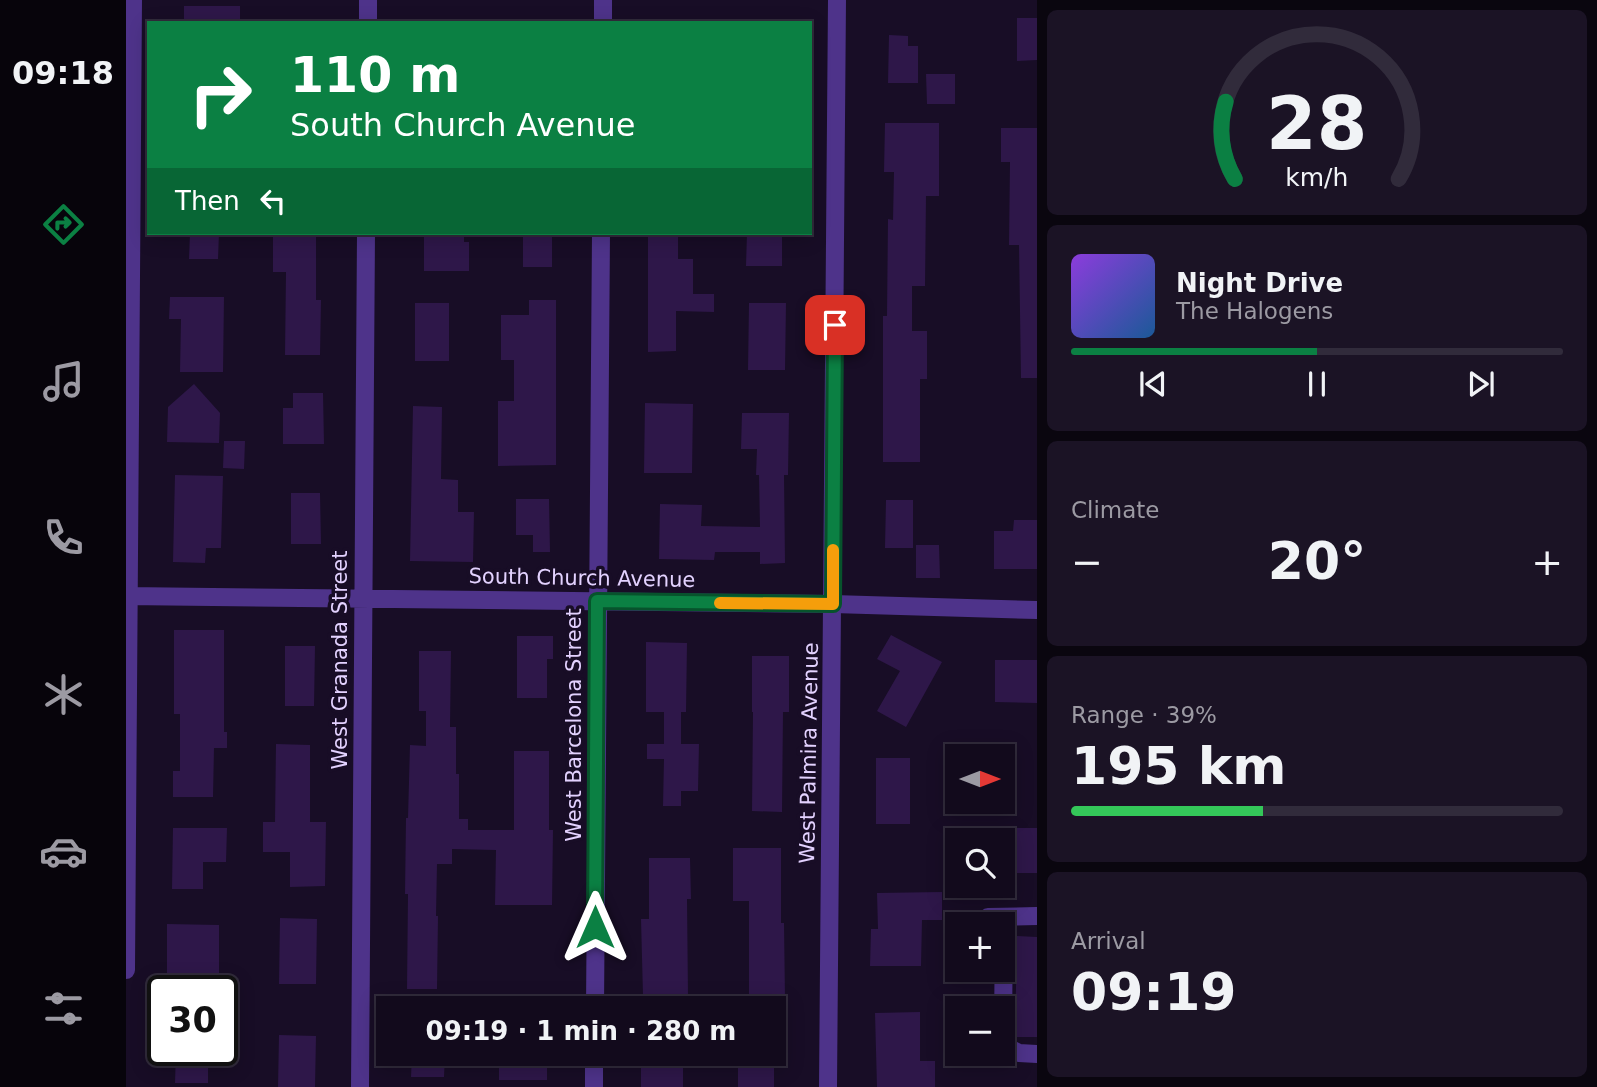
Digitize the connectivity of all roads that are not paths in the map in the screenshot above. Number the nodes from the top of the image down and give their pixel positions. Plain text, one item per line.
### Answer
1 (132, 0) edge
2 (368, 0) edge
3 (603, 0) edge
4 (837, 0) edge
5 (368, 21) edge
6 (603, 21) edge
7 (366, 235) edge
8 (601, 235) edge
9 (127, 596) edge
10 (363, 598) junction
11 (597, 601) junction
12 (833, 604) junction
13 (1037, 610) edge
14 (1037, 916) edge
15 (126, 970) edge
16 (595, 996) edge
17 (1037, 1054) edge
18 (594, 1066) edge
19 (360, 1087) edge
20 (594, 1087) edge
21 (828, 1087) edge

1 - 9 street
2 - 5 street
3 - 6 street
4 - 12 street, West Palmira Avenue
7 - 10 street, West Granada Street
8 - 11 street, West Barcelona Street
9 - 10 street, South Church Avenue
9 - 15 street
10 - 11 street, South Church Avenue
10 - 19 street, West Granada Street
11 - 12 street, South Church Avenue
11 - 16 street, West Barcelona Street
12 - 13 street, South Church Avenue
12 - 21 street, West Palmira Avenue
14 - 17 street
18 - 20 street

